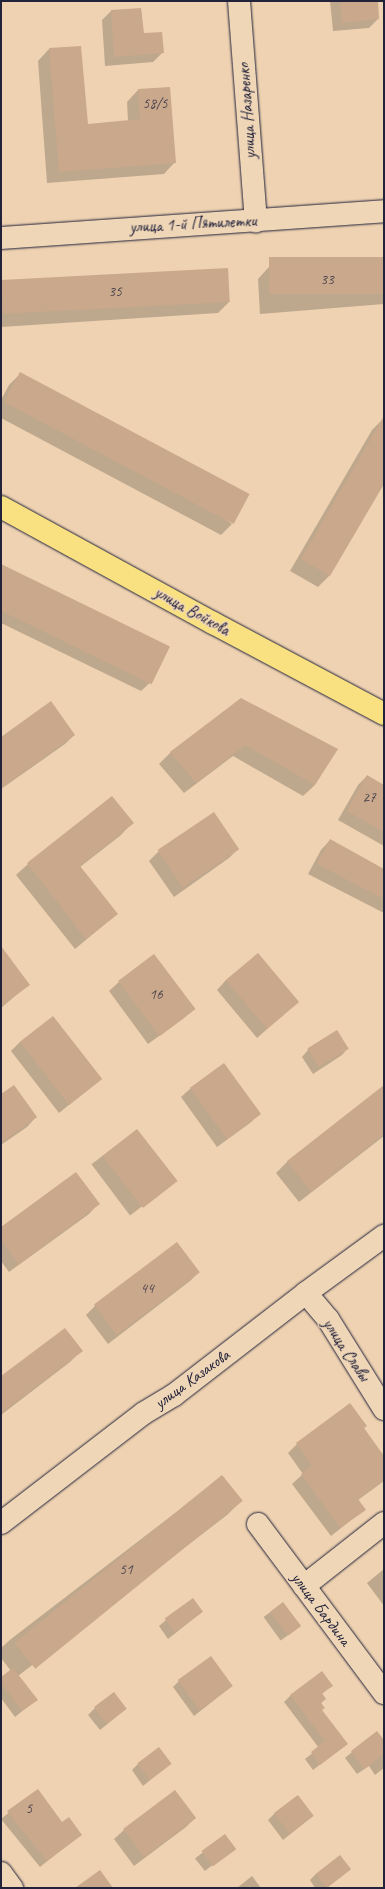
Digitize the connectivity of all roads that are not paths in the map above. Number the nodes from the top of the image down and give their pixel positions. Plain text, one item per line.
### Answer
1 (239, 1) edge
2 (384, 210) edge
3 (256, 221) junction
4 (1, 238) edge
5 (1, 507) edge
6 (384, 714) edge
7 (384, 1236) edge
8 (306, 1293) junction
9 (384, 1409) edge
10 (1, 1523) edge
11 (384, 1523) edge
12 (258, 1524) dead end
13 (304, 1586) junction
14 (384, 1693) edge
15 (1, 1873) edge
16 (12, 1888) edge

1 - 3 main road, улица Назаренко
2 - 3 main road, улица 1-й Пятилетки
3 - 4 main road, улица 1-й Пятилетки
5 - 6 main road, улица Войкова
7 - 8 main road, улица Казакова
8 - 9 main road, улица Славы
8 - 10 main road, улица Казакова
11 - 13 main road
12 - 13 main road, улица Бардина
13 - 14 main road, улица Бардина
15 - 16 main road

